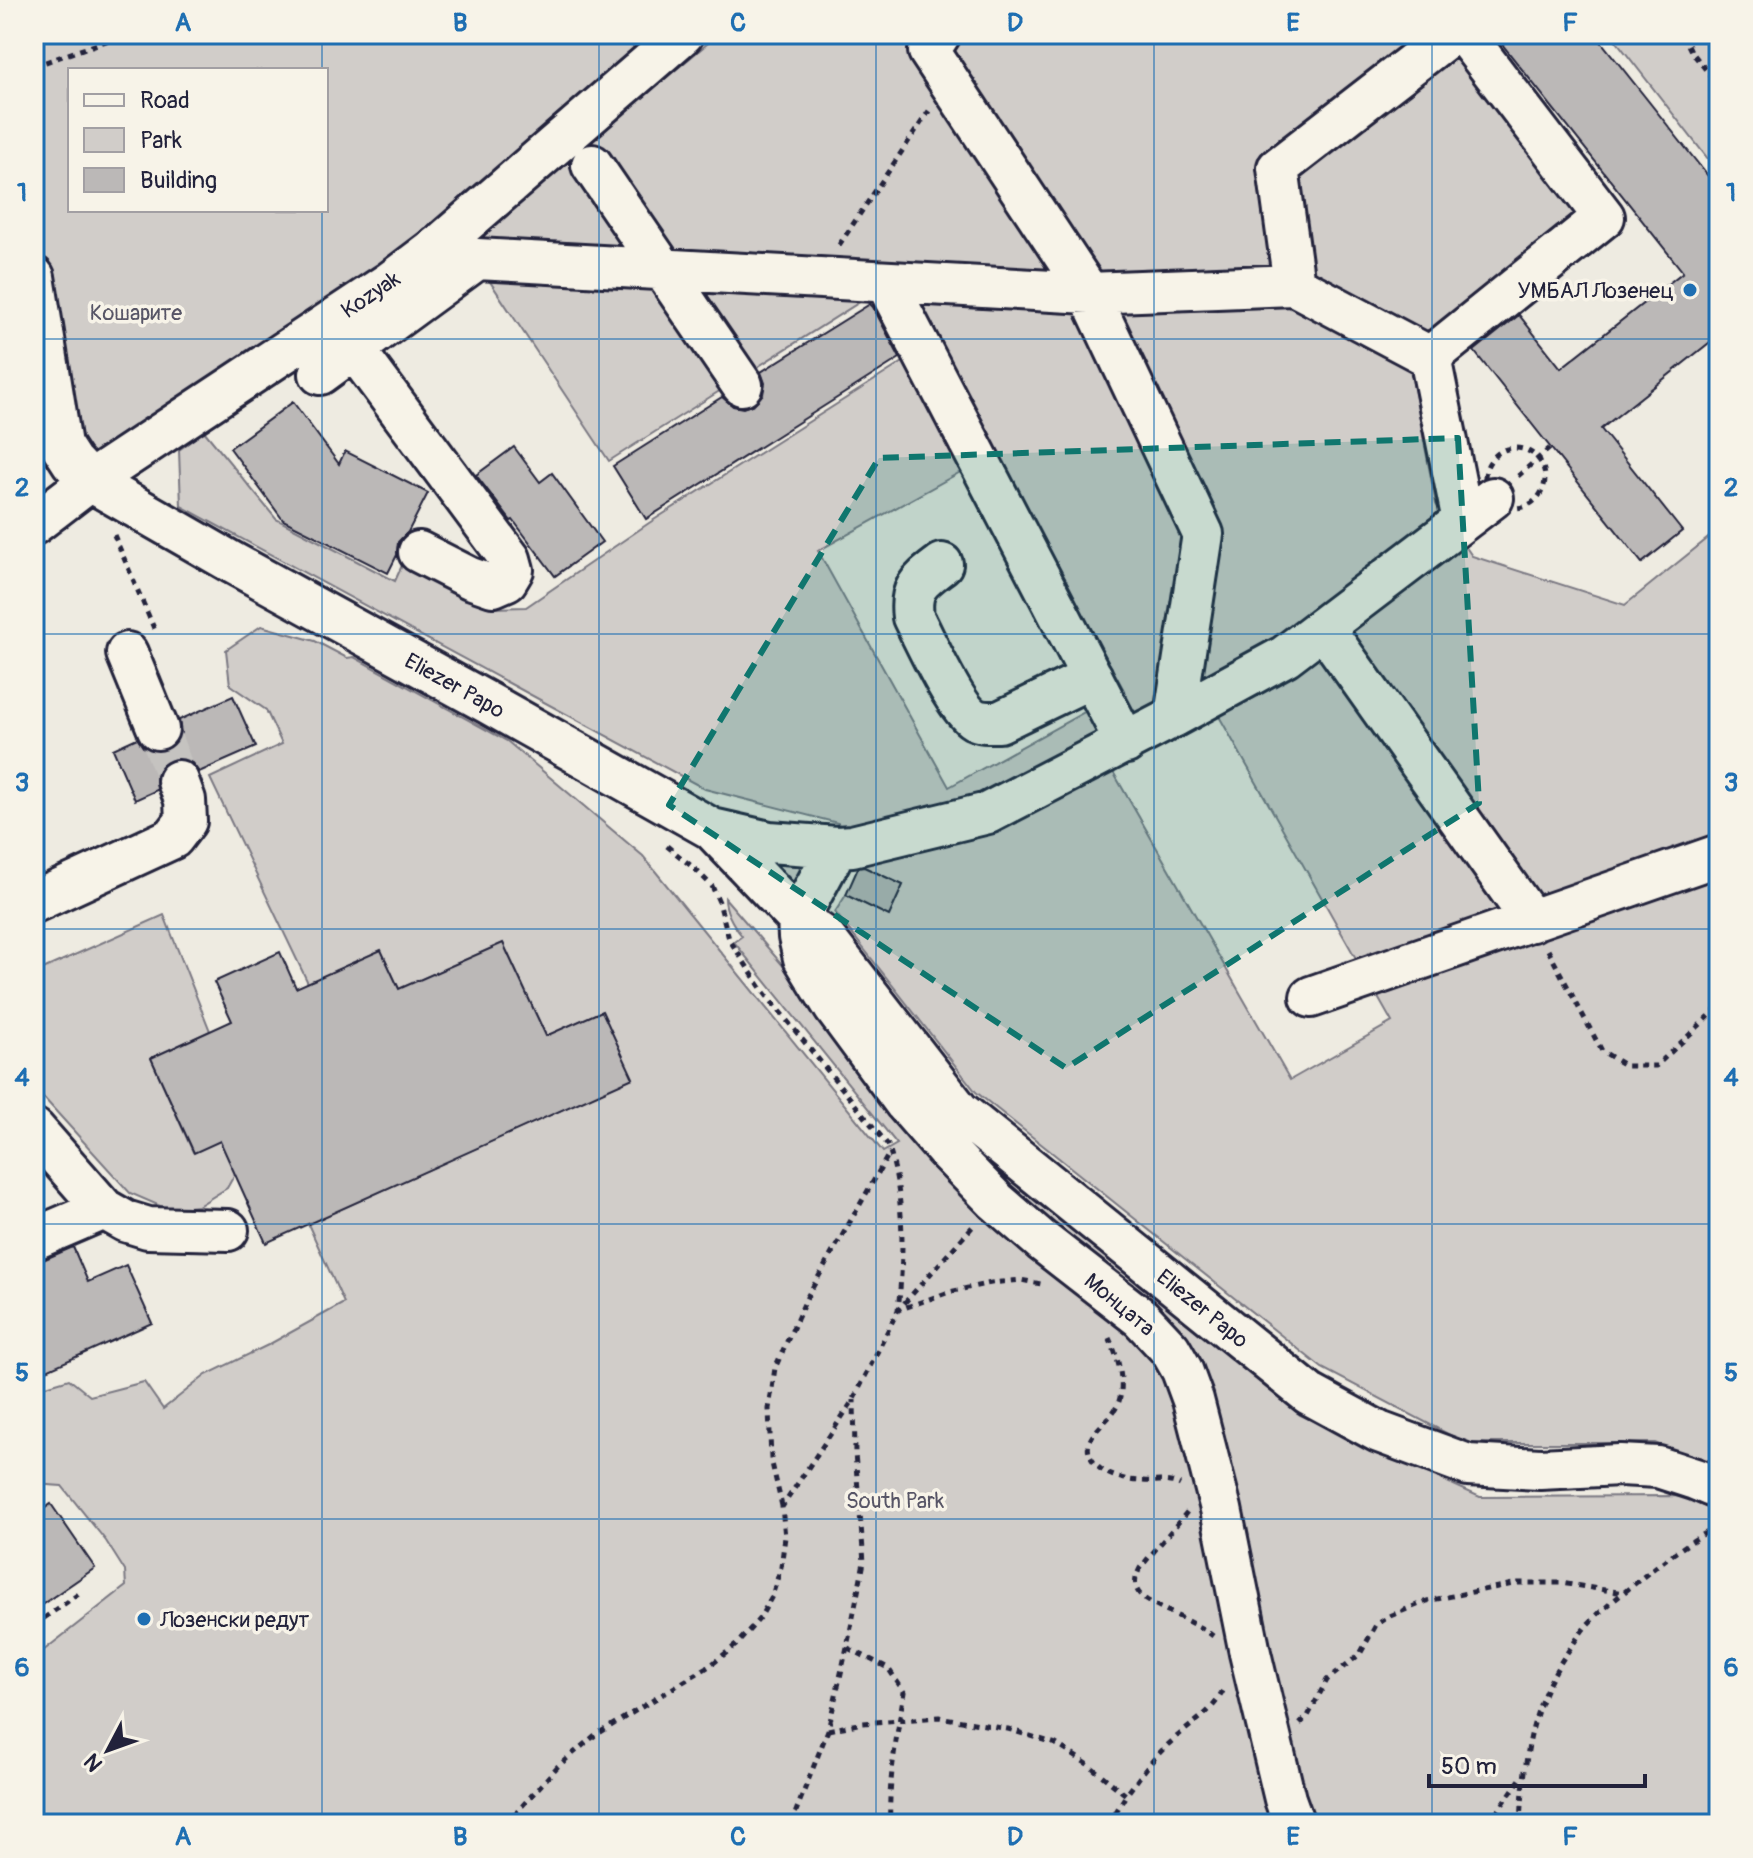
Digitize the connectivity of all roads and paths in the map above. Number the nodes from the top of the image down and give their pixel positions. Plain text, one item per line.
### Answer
1 (126, 34) edge
2 (683, 34) edge
3 (940, 34) edge
4 (1451, 34) edge
5 (1464, 34) edge
6 (1683, 34) edge
7 (34, 66) edge
8 (949, 81) junction
9 (1719, 86) edge
10 (592, 165) dead end
11 (663, 269) junction
12 (34, 277) edge
13 (870, 281) junction
14 (1294, 285) junction
15 (1089, 293) junction
16 (354, 349) junction
17 (1430, 357) junction
18 (320, 374) dead end
19 (742, 385) dead end
20 (1550, 448) dead end
21 (1496, 455) dead end
22 (1538, 458) junction
23 (90, 481) junction
24 (1539, 497) dead end
25 (1492, 498) junction
26 (34, 524) edge
27 (114, 536) dead end
28 (419, 552) dead end
29 (942, 564) dead end
30 (1323, 627) junction
31 (143, 646) joint
32 (1092, 677) junction
33 (1175, 716) junction
34 (158, 729) tunnel mouth
35 (1126, 743) junction
36 (178, 781) tunnel mouth
37 (712, 829) junction
38 (666, 845) dead end
39 (837, 847) junction
40 (1719, 855) edge
41 (34, 902) edge
42 (798, 919) junction
43 (1532, 921) junction
44 (1311, 997) dead end
45 (1719, 1007) edge
46 (34, 1129) edge
47 (890, 1152) junction
48 (996, 1201) junction
49 (104, 1209) junction
50 (228, 1230) dead end
51 (34, 1239) edge
52 (1047, 1286) dead end
53 (898, 1310) junction
54 (1106, 1332) dead end
55 (854, 1399) junction
56 (1186, 1489) dead end
57 (1719, 1489) edge
58 (782, 1507) junction
59 (1190, 1508) dead end
60 (1719, 1526) edge
61 (83, 1591) dead end
62 (1624, 1593) junction
63 (34, 1625) edge
64 (847, 1647) junction
65 (1240, 1655) junction
66 (899, 1719) junction
67 (828, 1730) junction
68 (1272, 1744) junction
69 (1524, 1774) junction
70 (1126, 1795) junction
71 (506, 1824) edge
72 (791, 1824) edge
73 (890, 1824) edge
74 (1111, 1824) edge
75 (1294, 1824) edge
76 (1489, 1824) edge
77 (1521, 1824) edge

1 - 7 path
2 - 23 street, Kozyak
3 - 8 street
4 - 14 street
5 - 17 street
6 - 9 path
8 - 13 path
8 - 15 street
10 - 11 street
11 - 13 street
11 - 16 street
11 - 19 street
12 - 23 street
13 - 15 street
13 - 32 street
14 - 15 street
14 - 17 street
15 - 33 street
16 - 18 street
16 - 28 street
17 - 25 street
20 - 22 path
21 - 22 path
22 - 24 path
22 - 25 path
23 - 26 street, Kozyak
23 - 37 street, Eliezer Papo
25 - 30 street
27 - 31 path
29 - 32 street
30 - 33 street
30 - 43 street
31 - 34 street
32 - 35 street
33 - 35 street
35 - 39 street
36 - 41 street
37 - 39 street
37 - 42 street, Eliezer Papo
38 - 47 path
39 - 42 street
40 - 43 street
42 - 48 street, Монцата
42 - 57 street, Eliezer Papo
43 - 44 street
43 - 45 path
46 - 49 street
47 - 53 path
47 - 58 path
48 - 53 path
48 - 65 street, Монцата
49 - 50 street
49 - 51 street
52 - 53 path
53 - 55 path
54 - 56 path
55 - 58 path
55 - 64 path
58 - 71 path
59 - 65 path
60 - 62 path
61 - 63 path
62 - 68 path
62 - 69 path
64 - 66 path
64 - 67 path
65 - 68 street, Монцата
65 - 70 path
66 - 67 path
66 - 70 path
66 - 73 path
67 - 72 path
68 - 75 street, Монцата
69 - 76 path
69 - 77 path
70 - 74 path

